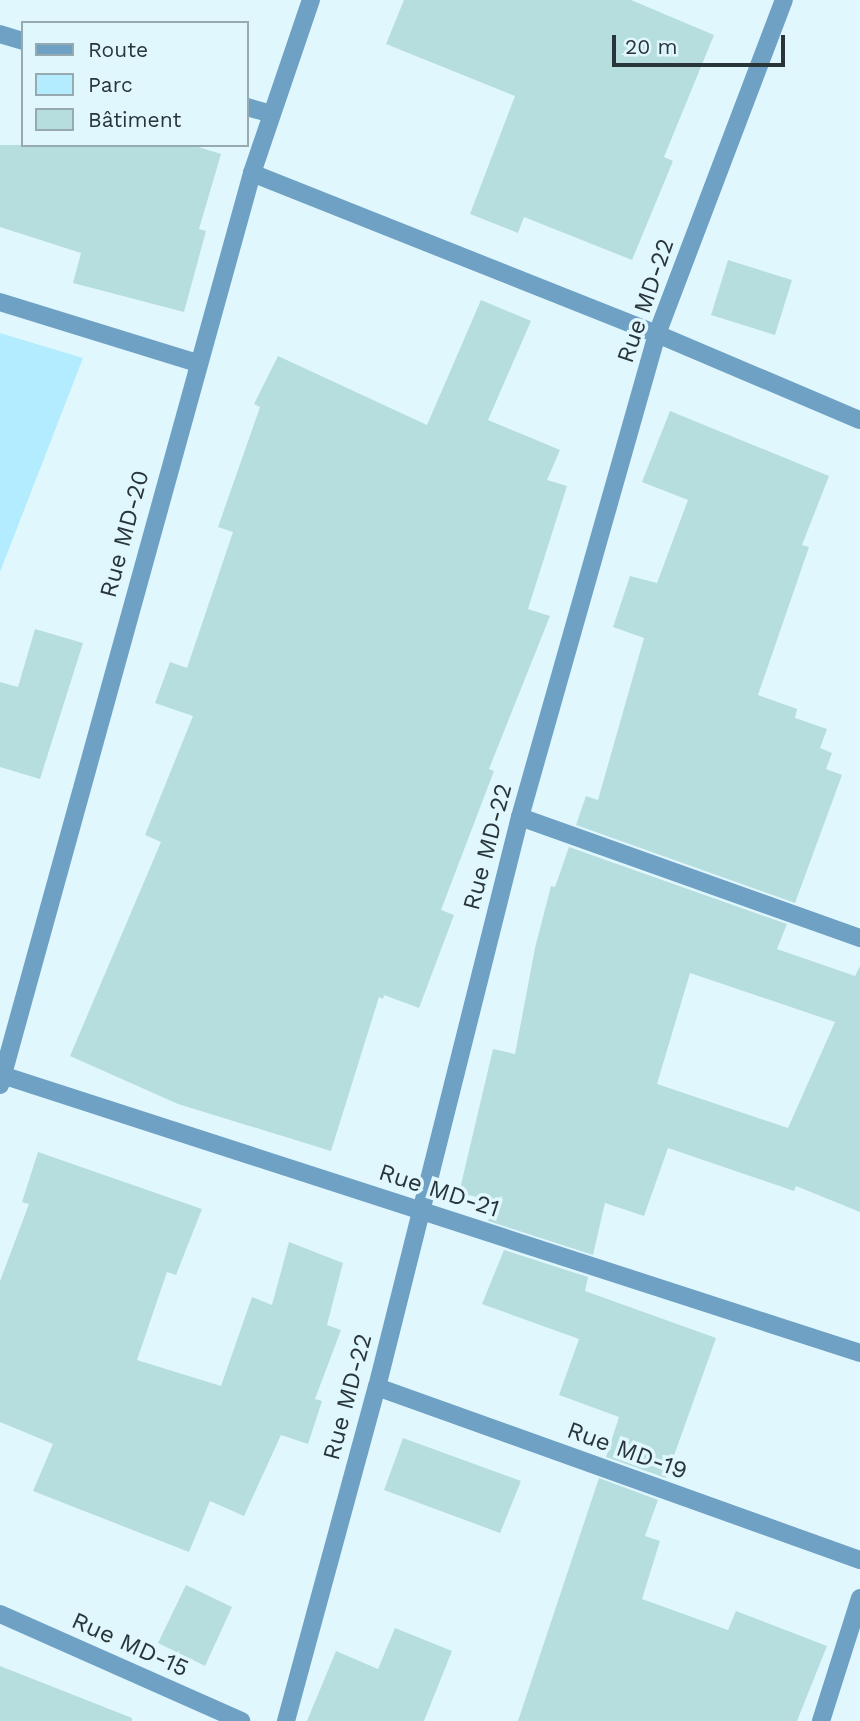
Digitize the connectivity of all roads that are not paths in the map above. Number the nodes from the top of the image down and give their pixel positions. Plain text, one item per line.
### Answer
1 (311, 0) edge
2 (784, 0) edge
3 (0, 34) edge
4 (21, 40) edge
5 (248, 107) edge
6 (271, 114) junction
7 (252, 173) junction
8 (0, 302) edge
9 (657, 334) junction
10 (197, 363) junction
11 (860, 420) edge
12 (520, 817) junction
13 (860, 938) edge
14 (1, 1080) edge
15 (420, 1211) junction
16 (860, 1353) edge
17 (377, 1387) junction
18 (860, 1560) edge
19 (860, 1598) edge
20 (0, 1614) edge
21 (241, 1721) edge
22 (286, 1721) edge
23 (821, 1721) edge

1 - 6 street, Rue MD-20
2 - 9 street, Rue MD-22
3 - 4 street
5 - 6 street
6 - 7 street, Rue MD-20
7 - 9 street
7 - 10 street, Rue MD-20
8 - 10 street
9 - 11 street
9 - 12 street, Rue MD-22
10 - 14 street, Rue MD-20
12 - 13 street
12 - 15 street, Rue MD-22
14 - 15 street, Rue MD-21
15 - 16 street, Rue MD-21
15 - 17 street, Rue MD-22
17 - 18 street, Rue MD-19
17 - 22 street, Rue MD-22
19 - 23 street
20 - 21 street, Rue MD-15

